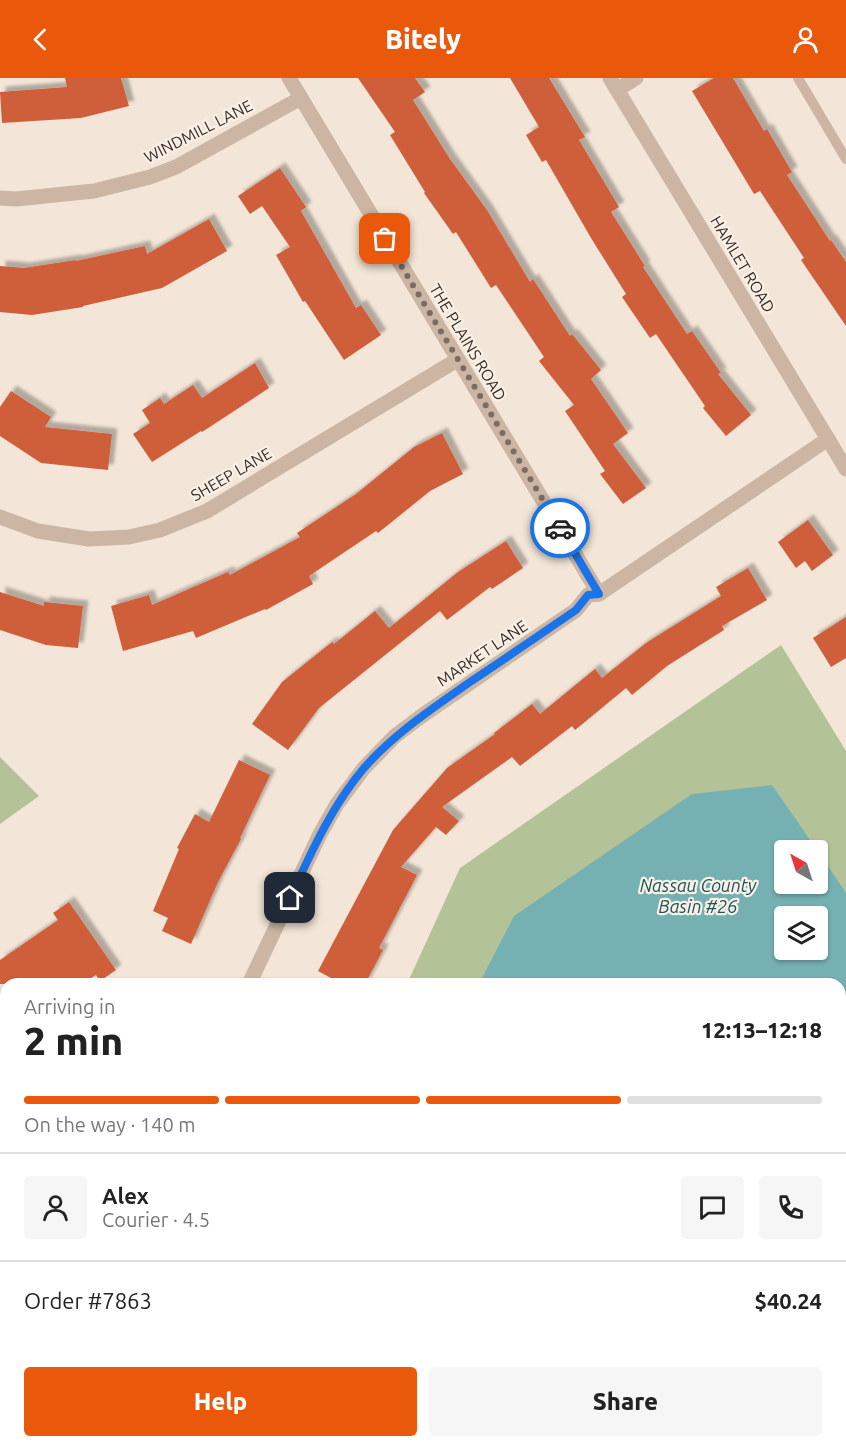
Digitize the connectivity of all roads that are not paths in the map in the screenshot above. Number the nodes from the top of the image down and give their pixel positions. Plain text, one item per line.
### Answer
1 (289, 78) edge
2 (636, 78) edge
3 (798, 78) edge
4 (614, 84) edge
5 (301, 98) junction
6 (846, 159) edge
7 (0, 198) edge
8 (457, 360) junction
9 (828, 438) junction
10 (846, 469) edge
11 (0, 517) edge
12 (599, 594) junction
13 (252, 978) edge

1 - 5 street, THE PLAINS ROAD
2 - 4 street
3 - 6 lane
4 - 9 street, HAMLET ROAD
5 - 7 street, WINDMILL LANE
5 - 8 street, THE PLAINS ROAD
8 - 11 street, SHEEP LANE
8 - 12 street, THE PLAINS ROAD
9 - 10 street, HAMLET ROAD
9 - 12 street, MARKET LANE
12 - 13 street, MARKET LANE

